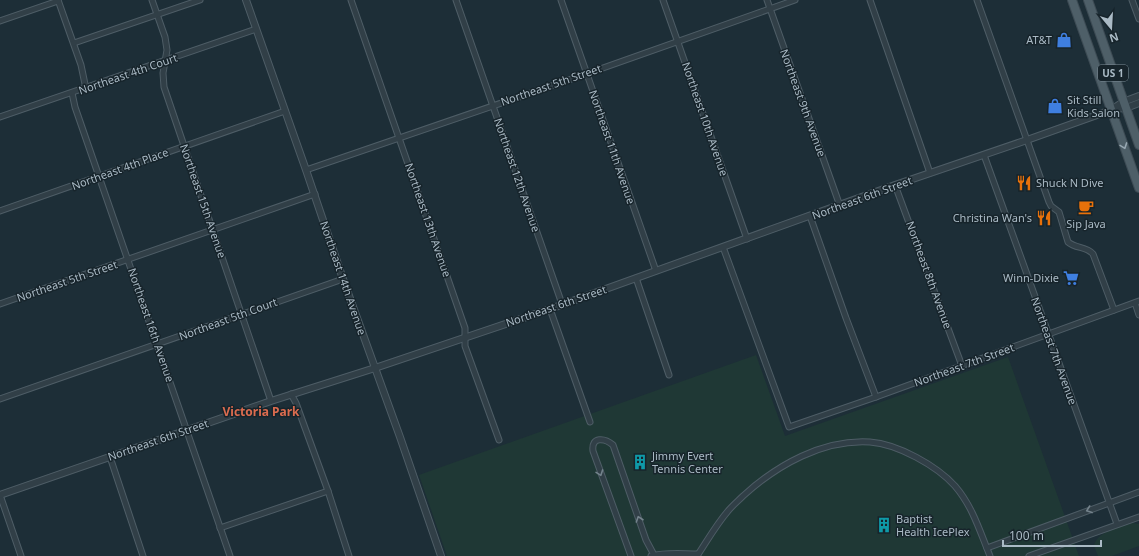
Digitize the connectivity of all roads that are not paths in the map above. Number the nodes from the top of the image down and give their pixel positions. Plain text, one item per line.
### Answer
1 (58, 0) edge
2 (152, 0) edge
3 (200, 0) edge
4 (246, 0) edge
5 (351, 0) edge
6 (456, 0) edge
7 (561, 0) edge
8 (663, 0) edge
9 (767, 0) edge
10 (795, 0) edge
11 (870, 0) edge
12 (977, 0) edge
13 (1072, 0) edge
14 (1088, 0) edge
15 (1132, 0) edge
16 (770, 9) junction
17 (157, 14) junction
18 (1139, 19) edge
19 (0, 21) edge
20 (256, 29) junction
21 (677, 41) junction
22 (74, 43) junction
23 (164, 61) junction
24 (586, 74) junction
25 (86, 89) junction
26 (72, 93) junction
27 (1139, 96) edge
28 (1139, 103) edge
29 (492, 105) junction
30 (1124, 105) junction
31 (1110, 110) junction
32 (285, 111) junction
33 (0, 117) edge
34 (399, 138) junction
35 (1027, 140) junction
36 (1139, 145) edge
37 (184, 146) junction
38 (984, 155) junction
39 (306, 170) junction
40 (930, 173) junction
41 (100, 176) junction
42 (895, 185) junction
43 (1139, 188) edge
44 (315, 194) junction
45 (840, 206) junction
46 (0, 210) edge
47 (810, 216) junction
48 (213, 230) junction
49 (747, 239) junction
50 (723, 247) junction
51 (128, 259) junction
52 (656, 271) junction
53 (636, 278) junction
54 (343, 279) junction
55 (1137, 302) edge
56 (0, 304) edge
57 (562, 304) junction
58 (550, 309) junction
59 (1114, 310) junction
60 (242, 314) junction
61 (1139, 315) edge
62 (1048, 334) junction
63 (465, 337) junction
64 (157, 344) junction
65 (962, 366) junction
66 (375, 368) junction
67 (670, 375) dead end
68 (291, 394) junction
69 (876, 397) junction
70 (0, 399) edge
71 (271, 401) junction
72 (590, 422) dead end
73 (186, 430) junction
74 (499, 440) dead end
75 (110, 456) junction
76 (328, 491) junction
77 (1139, 492) edge
78 (0, 495) edge
79 (1110, 503) junction
80 (1139, 517) edge
81 (1117, 524) junction
82 (220, 528) junction
83 (987, 548) junction
84 (684, 555) edge
85 (698, 555) edge
86 (21, 556) edge
87 (143, 556) edge
88 (230, 556) edge
89 (349, 556) edge
90 (441, 556) edge
91 (631, 556) edge
92 (653, 556) edge
93 (990, 556) edge
94 (1029, 556) edge

1 - 19 street
1 - 22 street
2 - 17 street, Northeast 15th Avenue
3 - 17 street
4 - 20 street, Northeast 14th Avenue
5 - 34 street, Northeast 13th Avenue
6 - 29 street, Northeast 12th Avenue
7 - 24 street, Northeast 11th Avenue
8 - 21 street, Northeast 10th Avenue
9 - 16 street, Northeast 9th Avenue
10 - 16 street, Northeast 5th Street
11 - 40 street
12 - 35 street
13 - 31 main road, US 1
14 - 30 main road, US 1
15 - 18 street
16 - 21 street, Northeast 5th Street
16 - 45 street, Northeast 9th Avenue
17 - 22 street
17 - 23 street, Northeast 15th Avenue
20 - 23 street, Northeast 4th Court
20 - 32 street, Northeast 14th Avenue
21 - 24 street, Northeast 5th Street
21 - 49 street, Northeast 10th Avenue
22 - 25 street
23 - 25 street, Northeast 4th Court
23 - 37 street, Northeast 15th Avenue
24 - 29 street, Northeast 5th Street
24 - 52 street, Northeast 11th Avenue
25 - 26 street, Northeast 4th Court
26 - 33 street, Northeast 4th Court
26 - 41 street, Northeast 16th Avenue
27 - 30 street, Northeast 6th Street
28 - 30 street, Northeast 6th Street
29 - 34 street, Northeast 5th Street
29 - 57 street, Northeast 12th Avenue
30 - 31 street, Northeast 6th Street
30 - 36 main road, US 1
31 - 35 street, Northeast 6th Street
31 -> 43 main road, US 1
32 - 37 street, Northeast 4th Place
32 - 39 street, Northeast 14th Avenue
34 - 39 street, Northeast 5th Street
34 - 63 street, Northeast 13th Avenue
35 - 38 street, Northeast 6th Street
35 - 59 street
37 - 41 street, Northeast 4th Place
37 - 48 street, Northeast 15th Avenue
38 - 40 street, Northeast 6th Street
38 - 62 street, Northeast 7th Avenue
39 - 44 street, Northeast 14th Avenue
40 - 42 street, Northeast 6th Street
41 - 46 street, Northeast 4th Place
41 - 51 street, Northeast 16th Avenue
42 - 45 street, Northeast 6th Street
42 - 65 street, Northeast 8th Avenue
44 - 48 street, Northeast 5th Street
44 - 54 street, Northeast 14th Avenue
45 - 47 street, Northeast 6th Street
47 - 49 street, Northeast 6th Street
47 - 69 street
48 - 51 street, Northeast 5th Street
48 - 60 street, Northeast 15th Avenue
49 - 50 street, Northeast 6th Street
50 - 52 street, Northeast 6th Street
50 - 69 street, Northeast 7th Street
51 - 56 street, Northeast 5th Street
51 - 64 street, Northeast 16th Avenue
52 - 53 street, Northeast 6th Street
53 - 57 street, Northeast 6th Street
53 - 67 street
54 - 60 street, Northeast 5th Court
54 - 66 street, Northeast 14th Avenue
55 - 59 street, Northeast 7th Street
55 - 61 street
57 - 58 street, Northeast 6th Street
58 - 63 street, Northeast 6th Street
58 - 72 street
59 - 62 street, Northeast 7th Street
60 - 64 street, Northeast 5th Court
60 - 71 street, Northeast 15th Avenue
62 - 65 street, Northeast 7th Street
62 - 79 street, Northeast 7th Avenue
63 - 66 street, Northeast 6th Street
63 - 74 street, Northeast 13th Avenue
64 - 70 street, Northeast 5th Court
64 - 73 street, Northeast 16th Avenue
65 - 69 street, Northeast 7th Street
66 - 68 street, Northeast 6th Street
66 - 90 street, Northeast 14th Avenue
68 - 71 street, Northeast 6th Street
68 - 76 street
71 - 73 street, Northeast 6th Street
73 - 75 street, Northeast 6th Street
73 - 82 street, Northeast 16th Avenue
75 - 78 street, Northeast 6th Street
75 - 87 street
76 - 82 street
76 - 89 street
77 - 79 street
78 - 86 street
79 - 81 street, Northeast 7th Avenue
79 -> 83 street
80 - 81 street
81 - 94 street
82 - 88 street, Northeast 16th Avenue
83 - 85 street
83 - 93 street
84 - 85 street
84 - 92 street
92 -> 91 street

